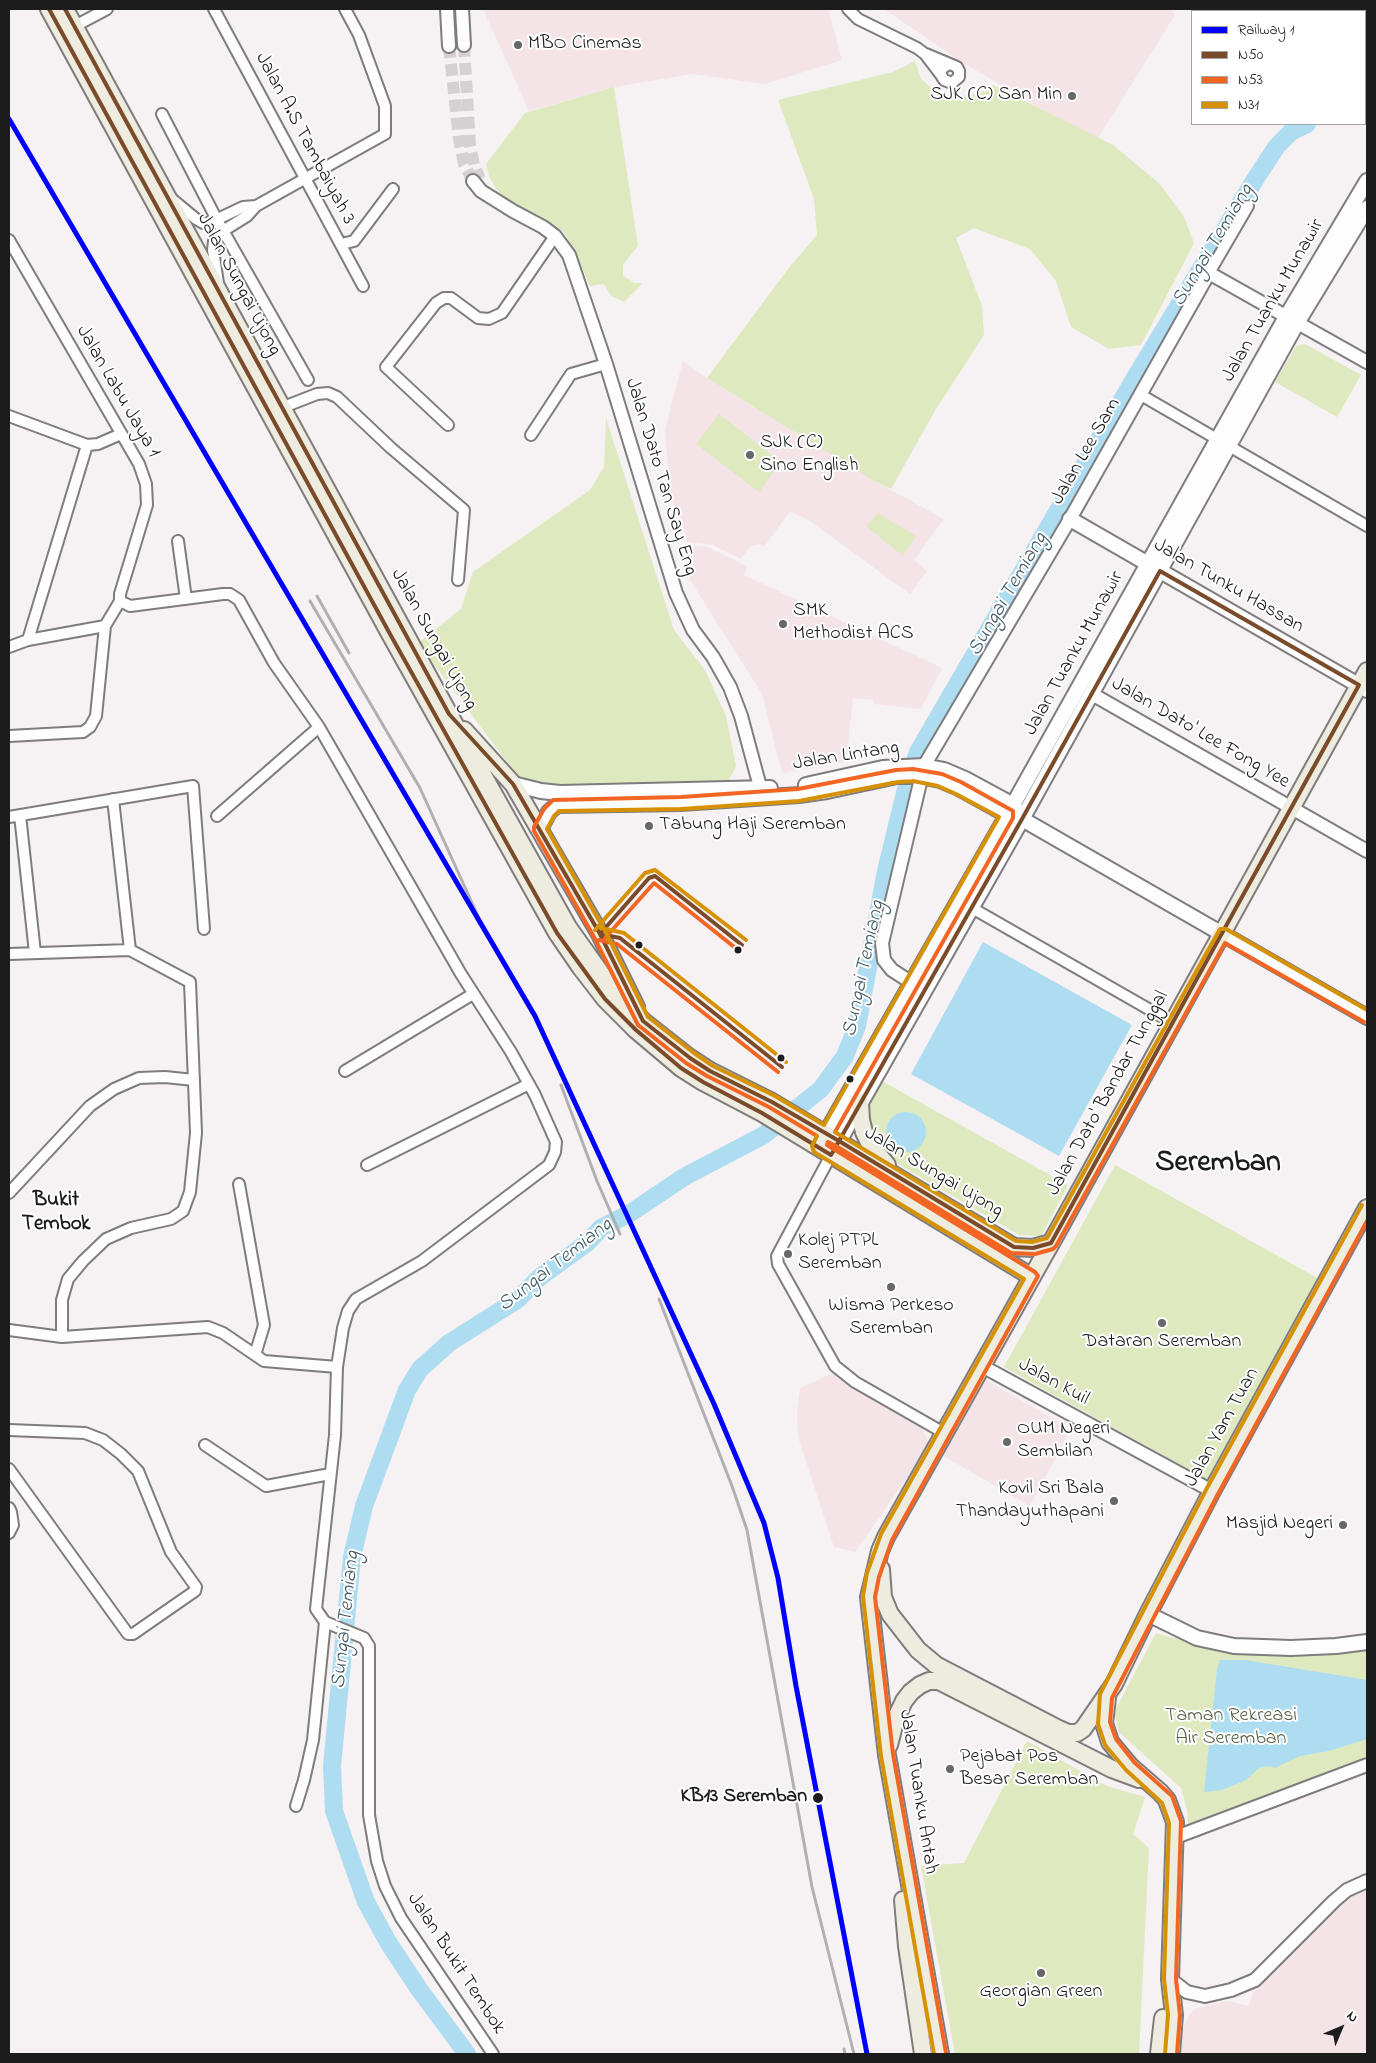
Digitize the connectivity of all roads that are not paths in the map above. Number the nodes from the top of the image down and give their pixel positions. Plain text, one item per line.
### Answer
1 (49, 9) edge
2 (65, 9) edge
3 (108, 9) edge
4 (214, 9) edge
5 (346, 9) edge
6 (447, 9) edge
7 (462, 9) edge
8 (848, 9) edge
9 (75, 26) junction
10 (464, 45) tunnel mouth
11 (449, 46) tunnel mouth
12 (925, 54) junction
13 (949, 64) junction
14 (941, 75) junction
15 (162, 114) dead end
16 (306, 178) junction
17 (477, 180) tunnel mouth
18 (1367, 181) edge
19 (393, 189) dead end
20 (164, 192) junction
21 (256, 206) junction
22 (1248, 206) dead end
23 (1367, 208) edge
24 (217, 220) junction
25 (1358, 220) edge
26 (223, 230) junction
27 (555, 236) junction
28 (9, 240) edge
29 (341, 244) junction
30 (1209, 273) junction
31 (363, 286) dead end
32 (219, 294) junction
33 (1292, 320) junction
34 (1367, 362) edge
35 (606, 364) junction
36 (308, 380) dead end
37 (1141, 395) junction
38 (281, 408) junction
39 (9, 416) edge
40 (448, 426) dead end
41 (121, 434) junction
42 (531, 435) dead end
43 (1223, 443) junction
44 (87, 445) junction
45 (1070, 519) junction
46 (1367, 526) edge
47 (178, 541) dead end
48 (1154, 568) junction
49 (458, 580) dead end
50 (186, 599) junction
51 (120, 601) junction
52 (105, 626) junction
53 (28, 640) junction
54 (9, 647) edge
55 (1367, 671) edge
56 (1363, 688) edge
57 (1092, 694) junction
58 (449, 714) junction
59 (319, 727) junction
60 (9, 736) edge
61 (918, 771) junction
62 (513, 784) junction
63 (762, 793) junction
64 (592, 797) junction
65 (113, 799) junction
66 (1291, 808) junction
67 (1010, 810) junction
68 (20, 815) junction
69 (217, 816) dead end
70 (9, 817) edge
71 (1022, 819) junction
72 (540, 829) junction
73 (1367, 851) edge
74 (972, 908) junction
75 (204, 929) dead end
76 (1223, 934) junction
77 (130, 950) junction
78 (35, 953) junction
79 (9, 954) edge
80 (912, 983) junction
81 (473, 994) junction
82 (1367, 1016) edge
83 (644, 1021) junction
84 (1173, 1023) junction
85 (345, 1071) dead end
86 (194, 1080) junction
87 (529, 1084) junction
88 (860, 1103) junction
89 (767, 1108) junction
90 (829, 1144) junction
91 (367, 1166) dead end
92 (896, 1176) junction
93 (239, 1184) dead end
94 (9, 1193) edge
95 (1367, 1208) edge
96 (1051, 1243) junction
97 (1032, 1277) junction
98 (9, 1330) edge
99 (62, 1337) junction
100 (255, 1355) junction
101 (337, 1366) junction
102 (982, 1366) junction
103 (9, 1430) edge
104 (944, 1433) junction
105 (204, 1445) dead end
106 (9, 1469) edge
107 (330, 1474) junction
108 (1212, 1491) junction
109 (9, 1508) edge
110 (9, 1532) edge
111 (886, 1537) junction
112 (1148, 1614) junction
113 (325, 1622) junction
114 (1367, 1642) edge
115 (1106, 1696) junction
116 (886, 1755) junction
117 (1367, 1765) edge
118 (1149, 1783) junction
119 (296, 1806) dead end
120 (1176, 1836) junction
121 (903, 1844) junction
122 (1367, 1881) edge
123 (1170, 1979) junction
124 (493, 2054) edge
125 (923, 2054) edge
126 (940, 2054) edge
127 (1159, 2054) edge
128 (1171, 2054) edge

1 - 89 highway, Jalan Sungai Ujong
2 - 9 highway, Jalan Sungai Ujong
3 - 9 street
4 - 16 street, Jalan A.S Tambaiyah 3
5 - 16 street
6 - 11 street
7 - 10 street
8 - 12 street
9 - 20 highway, Jalan Sungai Ujong
12 - 13 street
12 - 14 street
13 - 14 street
13 - 14 street
15 - 24 street
16 - 21 street
16 - 29 street, Jalan A.S Tambaiyah 3
17 - 27 street, Jalan Dato Tan Say Eng
18 - 25 main road, Jalan Tuanku Munawir
19 - 29 street
20 - 24 street
20 - 32 highway, Jalan Sungai Ujong
21 - 24 street
21 - 26 street
22 - 30 street
23 - 25 main road, Jalan Tuanku Munawir
24 - 26 street
25 - 33 main road, Jalan Tuanku Munawir
26 - 32 street
26 - 36 street
27 - 35 street, Jalan Dato Tan Say Eng
27 - 40 street
28 - 41 street, Jalan Labu Jaya 1
29 - 31 street, Jalan A.S Tambaiyah 3
30 - 33 street
30 - 37 street, Jalan Lee Sam
32 - 38 highway, Jalan Sungai Ujong
33 - 34 street
33 - 43 main road, Jalan Tuanku Munawir
35 - 42 street
35 - 63 street, Jalan Dato Tan Say Eng
37 - 43 street
37 - 45 street, Jalan Lee Sam
38 - 49 street
38 - 58 highway, Jalan Sungai Ujong
39 - 44 street
41 - 44 street
41 - 51 street, Jalan Labu Jaya 1
43 - 46 street
43 - 48 main road, Jalan Tuanku Munawir
44 - 53 street
45 - 48 main road, Jalan Tunku Hassan
45 - 61 street, Jalan Lee Sam
47 - 50 street
48 - 56 main road, Jalan Tunku Hassan
48 - 57 main road, Jalan Tuanku Munawir
48 - 67 main road, Jalan Tuanku Munawir
50 - 51 street
50 - 59 street
51 - 52 street, Jalan Labu Jaya 1
52 - 53 street
52 - 60 street
53 - 54 street
55 - 56 highway, Jalan Dato' Bandar Tunggal
56 - 66 highway, Jalan Dato' Bandar Tunggal
57 - 66 street, Jalan Dato' Lee Fong Yee
57 - 71 main road, Jalan Tuanku Munawir
58 - 62 highway
58 - 83 highway, Jalan Sungai Ujong
59 - 69 street
59 - 81 street
61 - 63 main road, Jalan Lintang
61 - 67 main road, Jalan Lintang
61 - 80 street, Jalan Lee Sam
62 - 64 main road, Jalan Lintang
62 - 72 highway
63 - 64 main road, Jalan Lintang
64 - 72 main road, Jalan Lintang
65 - 68 street
65 - 75 street
65 - 77 street
66 - 73 street, Jalan Dato' Lee Fong Yee
66 - 76 highway, Jalan Dato' Bandar Tunggal
67 - 71 main road, Jalan Lintang
67 - 80 main road, Jalan Tuanku Munawir
68 - 70 street
68 - 78 street
71 - 74 main road, Jalan Tuanku Munawir
71 - 76 main road, Jalan Lintang
72 - 83 highway
74 - 84 street
74 - 88 main road, Jalan Tuanku Munawir
76 - 82 main road, Jalan Lintang
76 - 84 highway, Jalan Dato' Bandar Tunggal
77 - 78 street
77 - 86 street
78 - 79 street
80 - 90 main road, Jalan Tuanku Munawir
81 - 85 street
81 - 87 street
83 - 89 highway, Jalan Sungai Ujong
84 - 96 highway, Jalan Dato' Bandar Tunggal
86 - 94 street
86 - 99 street
87 - 91 street
87 - 101 street
88 - 90 main road, Jalan Tuanku Munawir
88 - 92 highway
89 - 90 highway, Jalan Sungai Ujong
90 - 92 highway, Jalan Sungai Ujong
90 - 97 highway, Jalan Sungai Ujong
90 - 104 street
92 - 96 highway, Jalan Sungai Ujong
93 - 100 street
95 - 108 highway, Jalan Yam Tuan
96 - 97 highway, Jalan Dato' Bandar Tunggal
97 - 102 highway, Jalan Dato' Bandar Tunggal
98 - 99 street
99 - 100 street
100 - 101 street
101 - 107 street
102 - 104 highway, Jalan Dato' Bandar Tunggal
102 - 108 street, Jalan Kuil
103 - 106 street
104 - 111 highway, Jalan Dato' Bandar Tunggal
105 - 107 street
107 - 113 street
108 - 112 highway, Jalan Yam Tuan
109 - 110 street
111 - 115 highway, Jalan Yam Tuan
111 - 116 highway, Jalan Tuanku Antah
112 - 114 main road
112 - 115 highway, Jalan Yam Tuan
113 - 119 street
113 - 124 street, Jalan Bukit Tembok
115 - 118 highway
116 - 118 highway
116 - 121 highway, Jalan Tuanku Antah
117 - 120 street
118 - 120 highway
120 - 123 highway
121 - 125 highway
121 - 126 highway, Jalan Tuanku Antah
122 - 123 street
123 - 127 highway
123 - 128 highway

